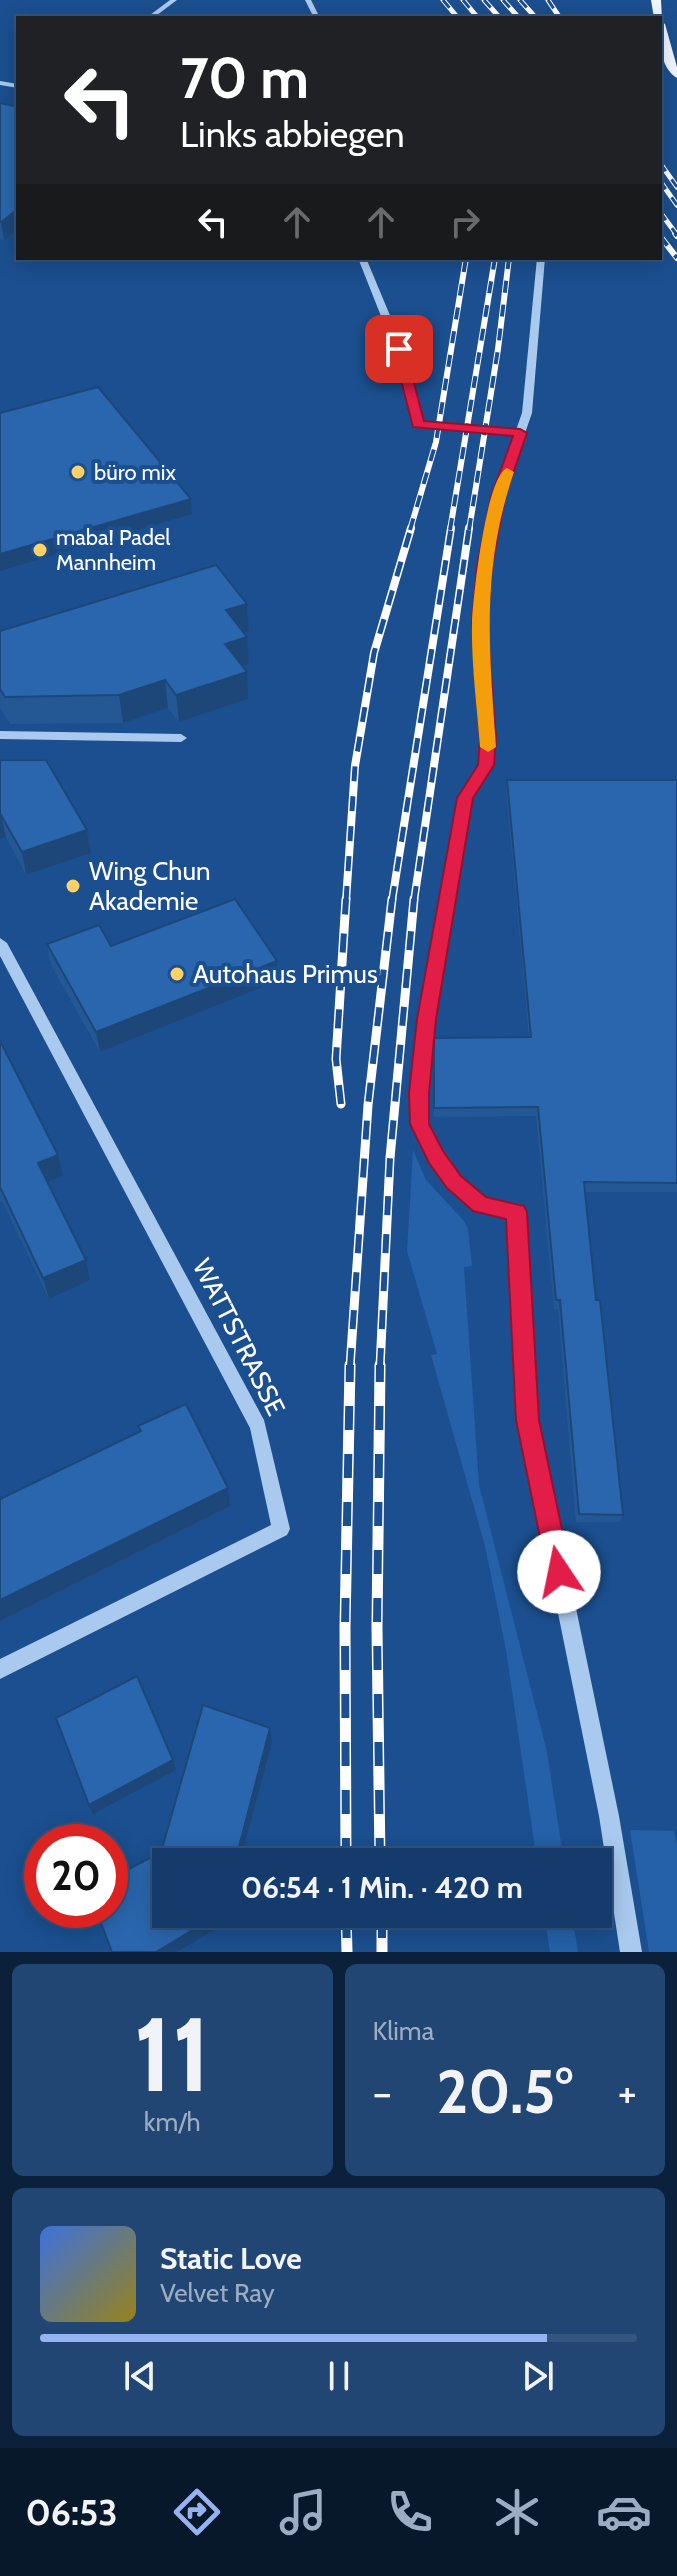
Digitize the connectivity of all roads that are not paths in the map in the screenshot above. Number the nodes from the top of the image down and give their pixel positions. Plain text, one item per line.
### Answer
1 (174, 0) edge
2 (152, 16) edge
3 (662, 32) edge
4 (677, 75) edge
5 (363, 260) edge
6 (541, 260) edge
7 (520, 433) junction
8 (0, 735) edge
9 (181, 738) dead end
10 (0, 943) edge
11 (0, 1669) edge
12 (631, 1952) edge

1 - 2 street
3 - 4 main road
5 - 7 street
6 - 7 street
7 - 12 street
8 - 9 street
10 - 11 street, WATTSTRASSE

